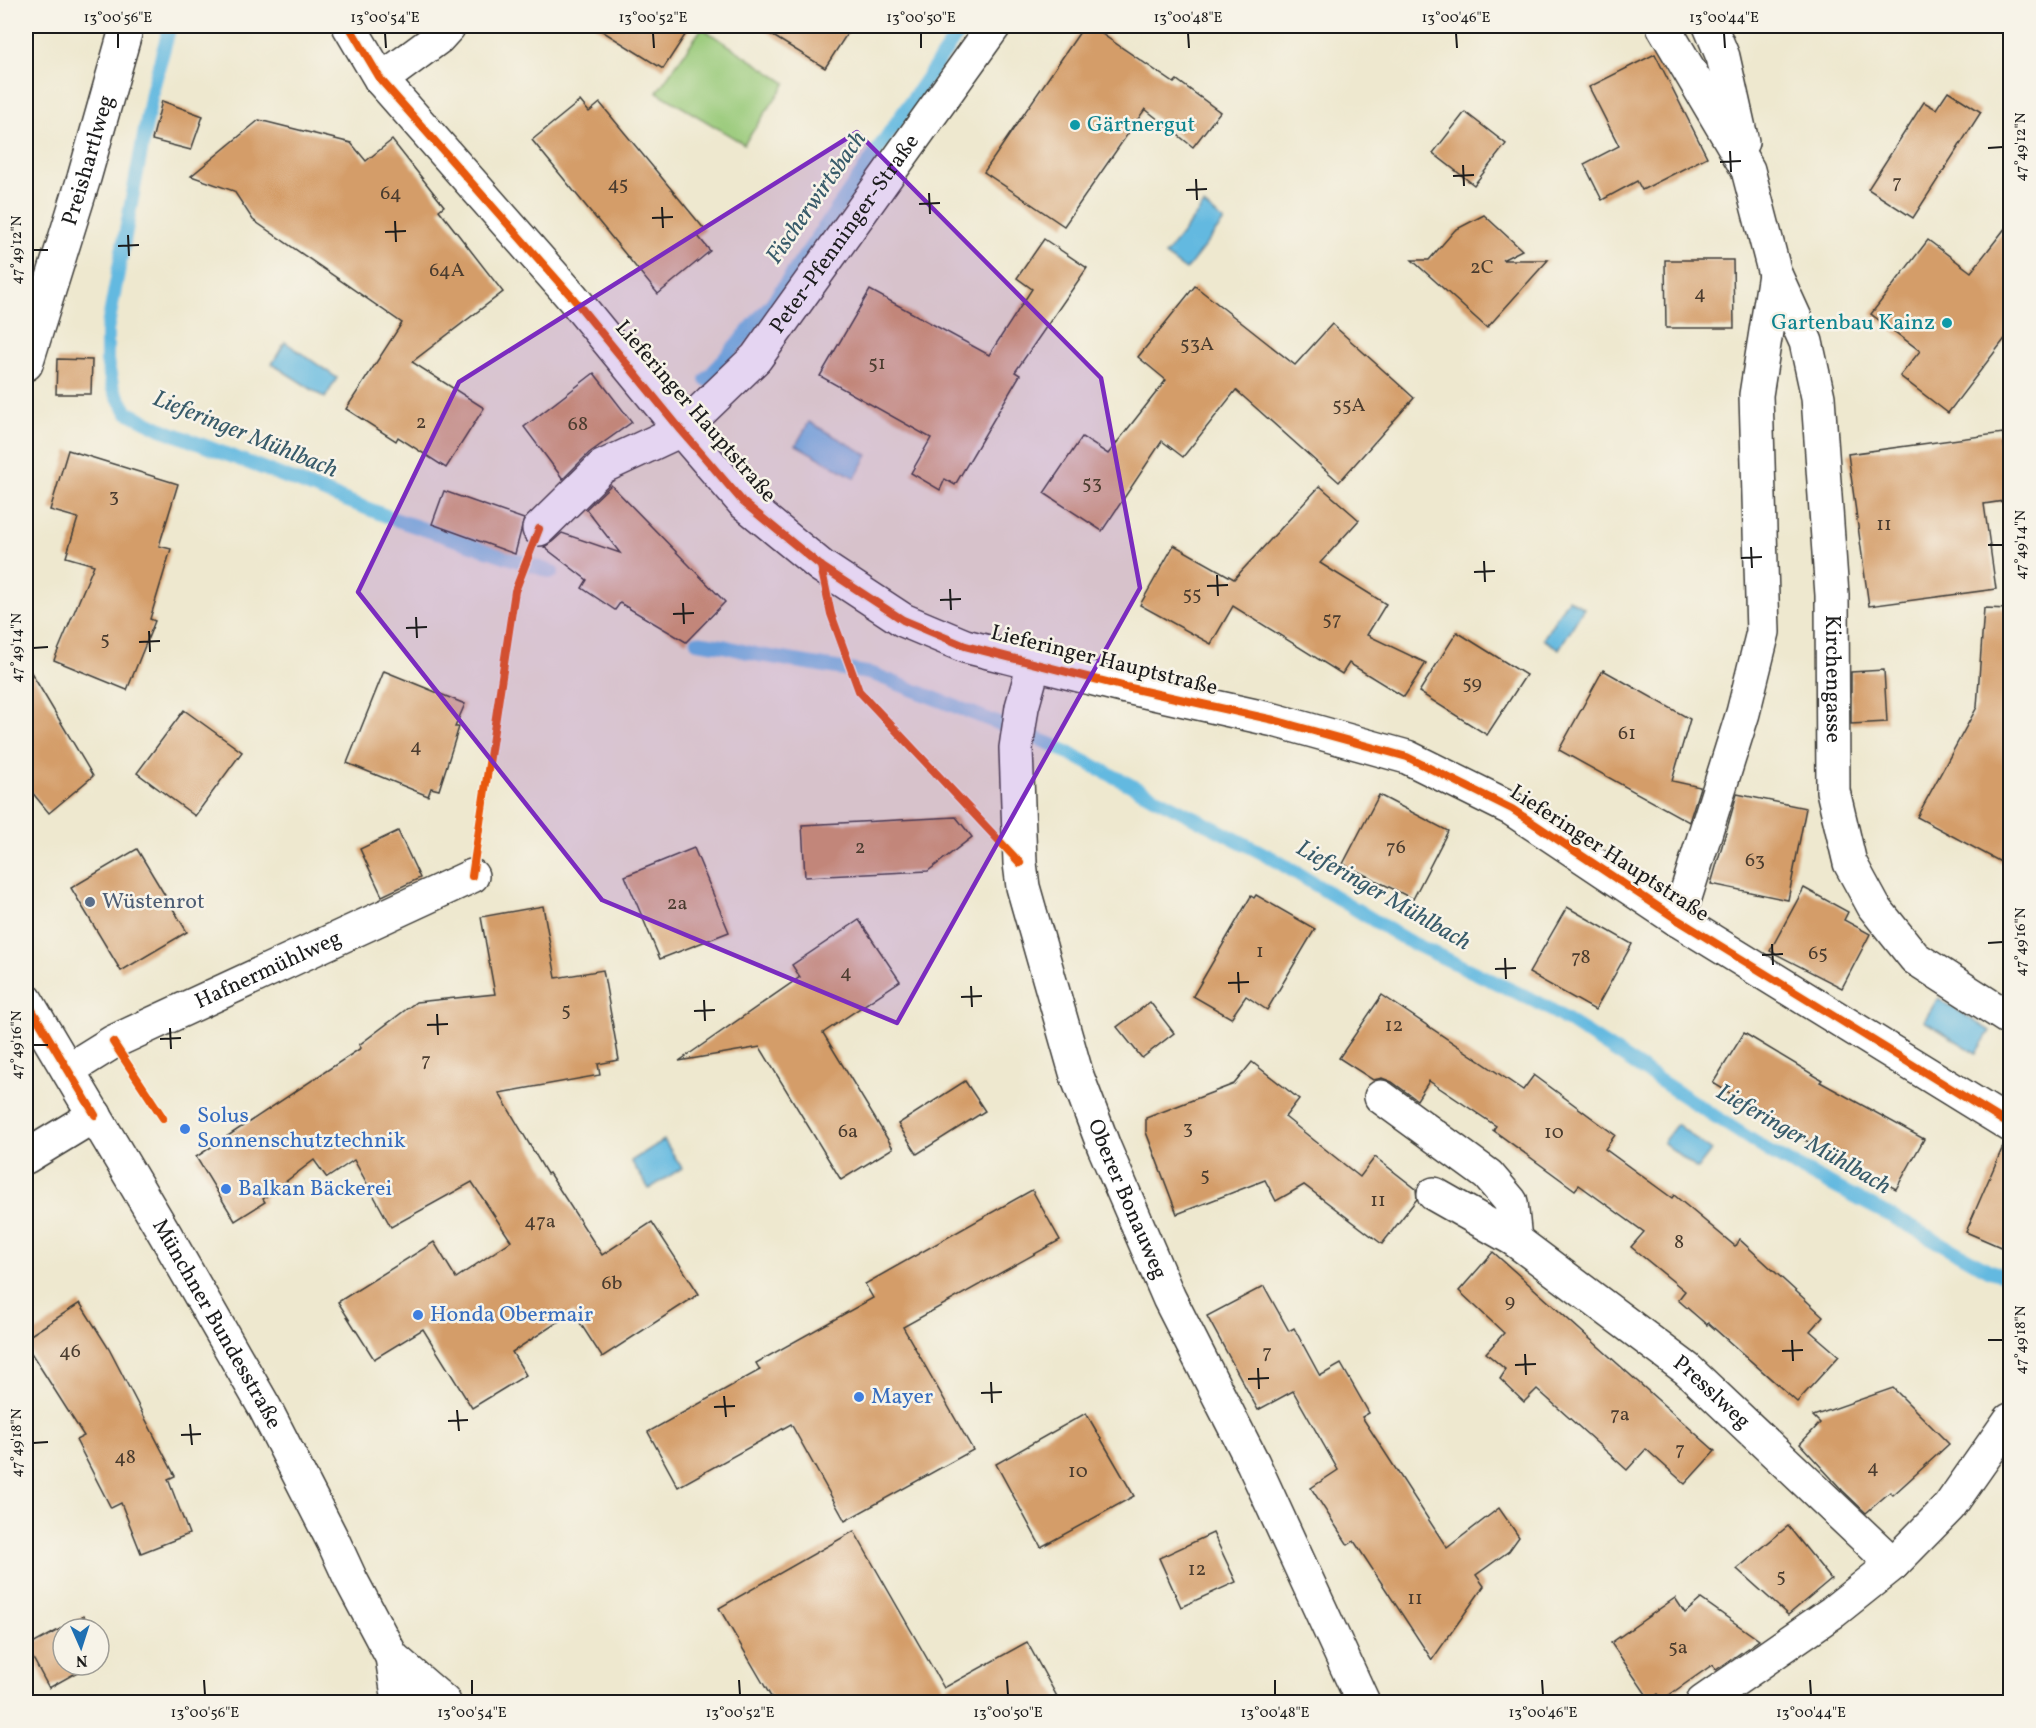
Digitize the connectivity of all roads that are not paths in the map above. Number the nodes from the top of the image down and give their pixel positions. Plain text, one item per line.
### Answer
1 (127, 26) edge
2 (349, 26) edge
3 (449, 26) edge
4 (994, 26) edge
5 (1663, 26) edge
6 (1710, 26) edge
7 (381, 80) junction
8 (1748, 170) junction
9 (1775, 274) junction
10 (26, 364) edge
11 (681, 430) junction
12 (539, 529) dead end
13 (1034, 664) junction
14 (472, 876) dead end
15 (1678, 920) junction
16 (26, 1000) edge
17 (2010, 1019) edge
18 (68, 1070) junction
19 (1381, 1097) dead end
20 (94, 1115) junction
21 (2010, 1125) edge
22 (26, 1157) edge
23 (1434, 1194) dead end
24 (1515, 1240) junction
25 (2010, 1420) edge
26 (1893, 1564) junction
27 (392, 1657) junction
28 (399, 1702) edge
29 (444, 1702) edge
30 (1363, 1702) edge
31 (1703, 1702) edge

1 - 10 street, Preishartlweg
2 - 7 street, Lieferinger Hauptstraße
3 - 7 street
4 - 11 street, Peter-Pfenninger-Straße
5 - 8 street, Kirchengasse
6 - 8 street, Kirchengasse
7 - 11 street, Lieferinger Hauptstraße
8 - 9 street, Kirchengasse
9 - 15 street, Kirchengasse
9 - 17 street, Kirchengasse
11 - 12 street
11 - 13 street, Lieferinger Hauptstraße
13 - 15 street, Lieferinger Hauptstraße
13 - 30 street, Oberer Bonauweg
14 - 18 street, Hafnermühlweg
15 - 21 street, Lieferinger Hauptstraße
16 - 18 street, Münchner Bundesstraße
18 - 20 street, Münchner Bundesstraße
19 - 24 street
20 - 22 street
20 - 27 street, Münchner Bundesstraße
23 - 24 street, Presslweg
24 - 26 street, Presslweg
25 - 26 street
26 - 31 street
27 - 28 street, Münchner Bundesstraße
27 - 29 street, Münchner Bundesstraße

